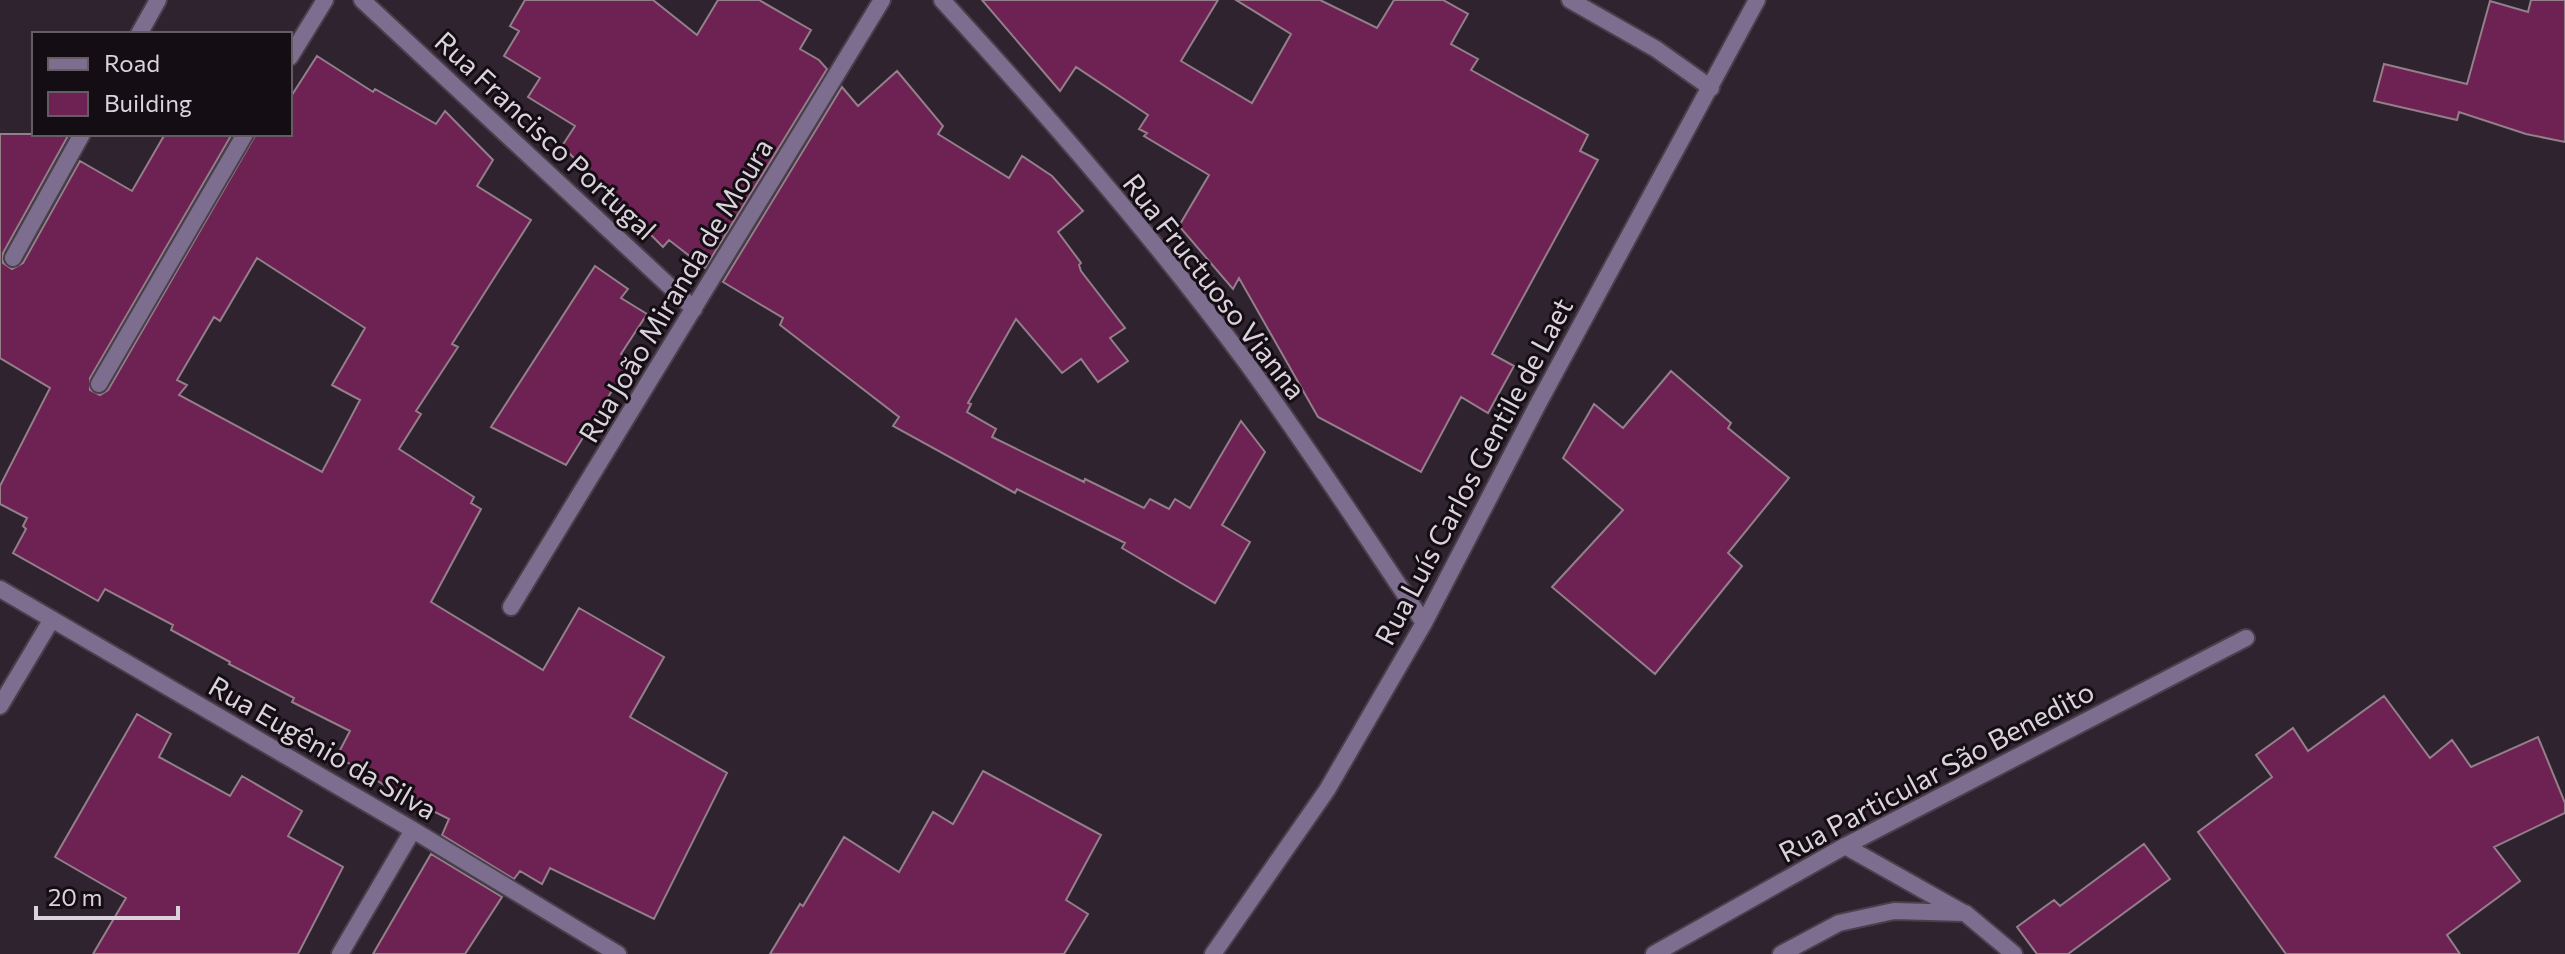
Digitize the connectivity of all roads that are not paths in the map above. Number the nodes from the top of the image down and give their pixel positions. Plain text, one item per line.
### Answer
1 (158, 0) edge
2 (325, 0) edge
3 (362, 0) edge
4 (882, 0) edge
5 (942, 0) edge
6 (1570, 0) edge
7 (1757, 0) edge
8 (140, 32) edge
9 (292, 54) edge
10 (1711, 88) junction
11 (81, 136) edge
12 (244, 136) edge
13 (13, 258) dead end
14 (694, 309) junction
15 (99, 384) dead end
16 (0, 589) edge
17 (511, 607) dead end
18 (52, 619) junction
19 (1424, 623) junction
20 (2246, 638) dead end
21 (0, 706) edge
22 (413, 830) junction
23 (1845, 846) junction
24 (1965, 913) junction
25 (340, 954) edge
26 (618, 954) edge
27 (1213, 954) edge
28 (1654, 954) edge
29 (1781, 954) edge
30 (2014, 954) edge

1 - 8 street
2 - 9 street
3 - 14 street, Rua Francisco Portugal
4 - 14 street, Rua João Miranda de Moura
5 - 19 street, Rua Fructuoso Vianna
6 - 10 street
7 - 10 street, Rua Luís Carlos Gentile de Laet
10 - 19 street, Rua Luís Carlos Gentile de Laet
11 - 13 street
12 - 15 street
14 - 17 street, Rua João Miranda de Moura
16 - 18 street, Rua Eugênio da Silva
18 - 21 street
18 - 22 street, Rua Eugênio da Silva
19 - 27 street, Rua Luís Carlos Gentile de Laet
20 - 23 street, Rua Particular São Benedito
22 - 25 street
22 - 26 street, Rua Eugênio da Silva
23 - 24 street
23 - 28 street, Rua Particular São Benedito
24 - 29 street
24 - 30 street

